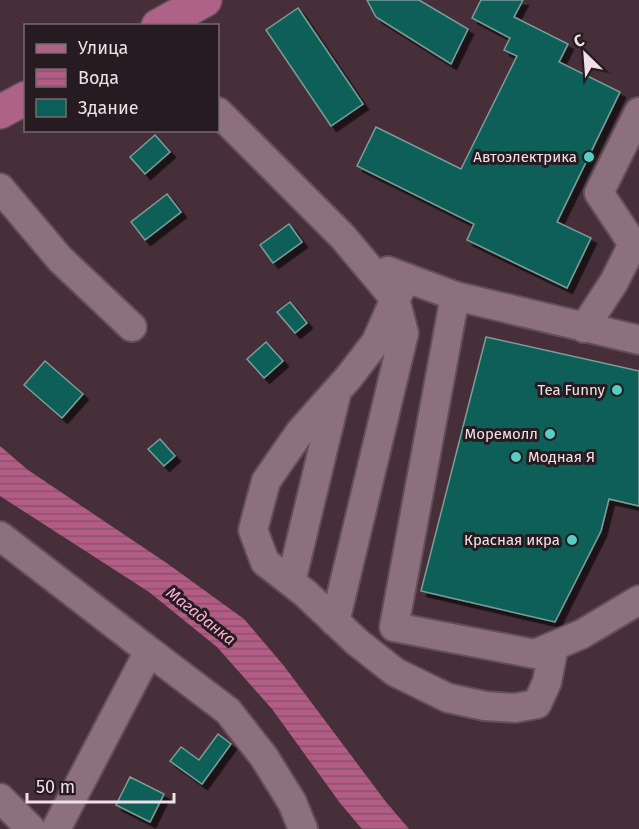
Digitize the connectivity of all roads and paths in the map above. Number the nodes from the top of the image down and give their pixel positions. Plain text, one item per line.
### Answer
1 (205, 0) edge
2 (162, 24) edge
3 (24, 99) edge
4 (0, 112) edge
5 (639, 112) edge
6 (219, 113) edge
7 (0, 188) edge
8 (401, 289) junction
9 (455, 296) junction
10 (132, 327) dead end
11 (584, 328) junction
12 (639, 340) edge
13 (337, 390) junction
14 (0, 536) edge
15 (291, 582) junction
16 (639, 600) edge
17 (335, 622) junction
18 (554, 646) junction
19 (149, 651) junction
20 (56, 829) edge
21 (303, 829) edge

1 - 2 main road
3 - 4 main road
5 - 11 street
6 - 8 street
7 - 10 street
8 - 9 street
8 - 13 street
8 - 17 street
9 - 11 street
9 - 18 street
11 - 12 street
13 - 15 street
13 - 15 street
14 - 19 street
15 - 17 street
16 - 18 street
17 - 18 street
19 - 20 street
19 - 21 street

